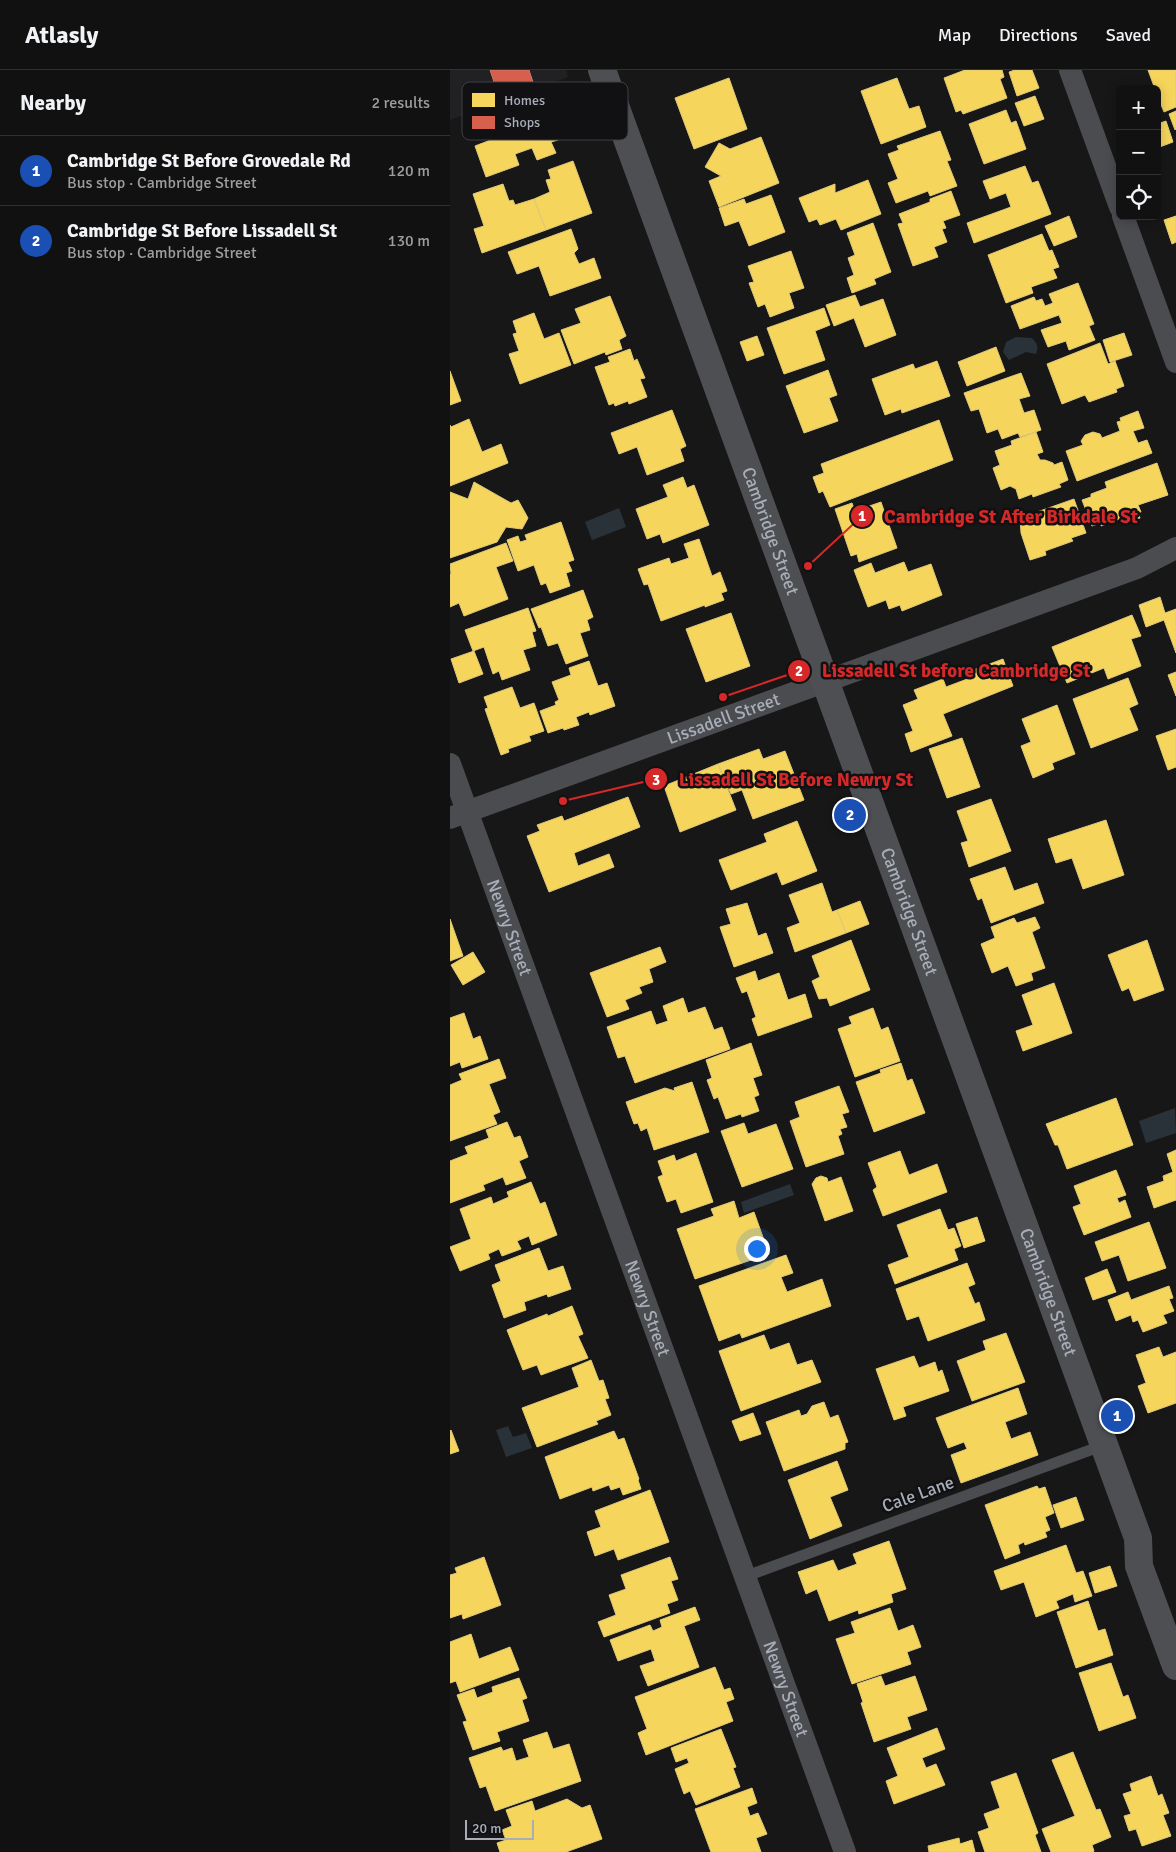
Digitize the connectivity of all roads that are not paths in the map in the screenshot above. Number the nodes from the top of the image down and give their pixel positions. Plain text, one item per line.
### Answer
1 (602, 70) edge
2 (1070, 70) edge
3 (606, 82) edge
4 (627, 140) edge
5 (1116, 196) edge
6 (1124, 220) edge
7 (1176, 362) edge
8 (1176, 548) edge
9 (1176, 561) edge
10 (1137, 568) junction
11 (824, 681) junction
12 (450, 764) edge
13 (459, 815) edge
14 (1104, 1445) junction
15 (744, 1577) junction
16 (1174, 1640) edge
17 (845, 1852) edge

1 - 3 main road, Cambridge Street
2 - 5 street
4 - 11 main road, Cambridge Street
6 - 7 street
8 - 10 street, Lissadell Street
9 - 10 street, Lissadell Street
10 - 11 street, Lissadell Street
11 - 13 street, Lissadell Street
11 - 14 main road, Cambridge Street
12 - 13 street, Newry Street
13 - 15 street, Newry Street
14 - 15 lane, Cale Lane
14 - 16 main road, Cambridge Street
15 - 17 street, Newry Street

